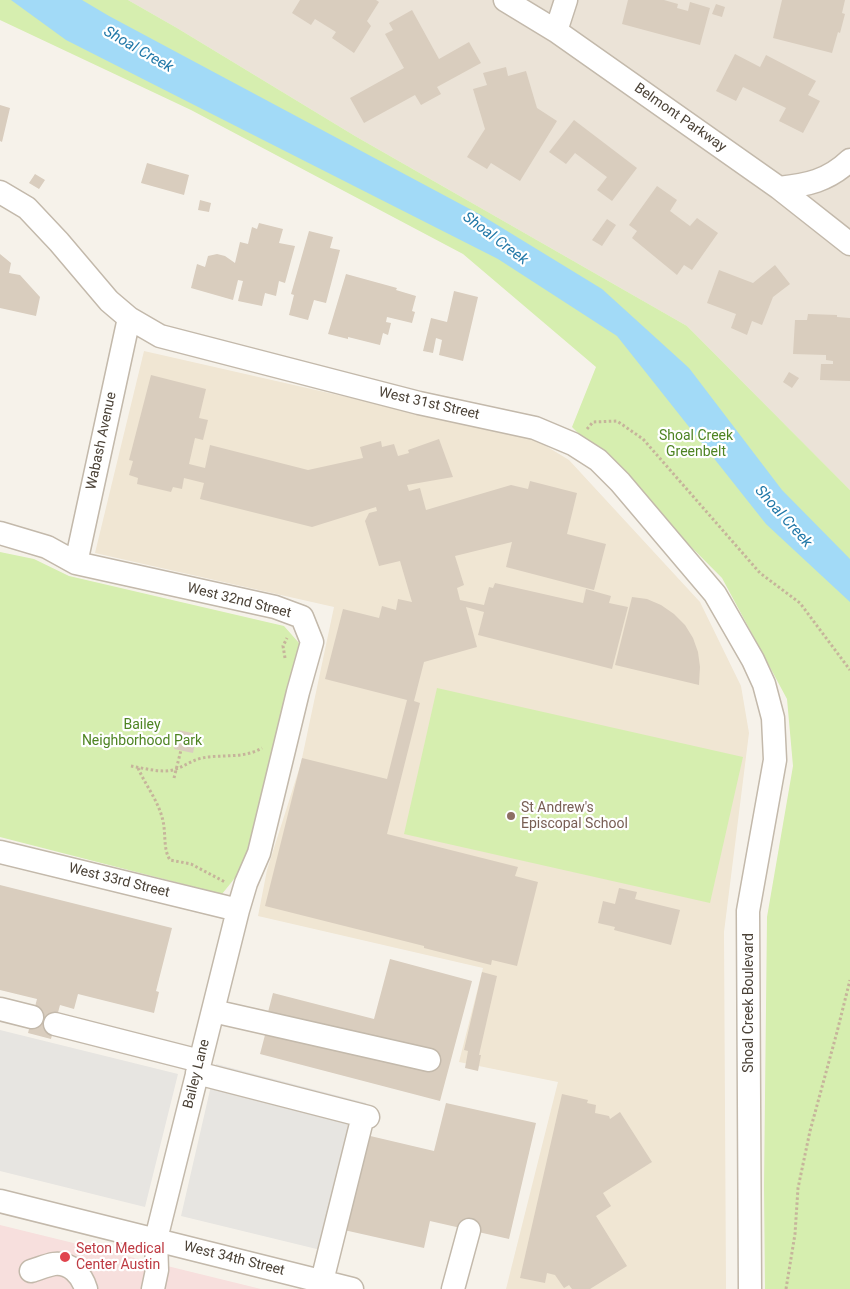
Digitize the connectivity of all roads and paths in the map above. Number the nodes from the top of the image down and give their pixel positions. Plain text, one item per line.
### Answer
1 (505, 0) edge
2 (566, 0) edge
3 (556, 31) junction
4 (850, 160) edge
5 (778, 188) junction
6 (0, 192) edge
7 (850, 244) edge
8 (129, 318) junction
9 (573, 444) junction
10 (0, 533) edge
11 (76, 563) junction
12 (289, 636) dead end
13 (287, 662) dead end
14 (850, 670) edge
15 (773, 718) joint
16 (265, 746) dead end
17 (181, 750) dead end
18 (131, 766) dead end
19 (138, 768) junction
20 (178, 770) junction
21 (174, 778) dead end
22 (0, 852) edge
23 (228, 883) dead end
24 (238, 910) junction
25 (850, 980) edge
26 (0, 1009) edge
27 (212, 1011) junction
28 (32, 1018) dead end
29 (55, 1024) dead end
30 (429, 1060) dead end
31 (199, 1067) junction
32 (0, 1201) edge
33 (469, 1230) dead end
34 (156, 1239) junction
35 (31, 1271) dead end
36 (322, 1281) junction
37 (86, 1289) edge
38 (153, 1289) edge
39 (352, 1289) edge
40 (454, 1289) edge
41 (750, 1289) edge
42 (786, 1289) edge

1 - 3 street, Belmont Parkway
2 - 3 street
3 - 5 street, Belmont Parkway
4 - 5 street
5 - 7 street, Belmont Parkway
6 - 8 street, West 31st Street
8 - 9 street, West 31st Street
8 - 11 street, Wabash Avenue
9 - 14 path
9 - 15 street, West 31st Street
10 - 11 street, West 32nd Street
11 - 24 street, West 32nd Street
12 - 13 path
15 - 41 street, Shoal Creek Boulevard
16 - 20 path
17 - 20 path
18 - 19 path
19 - 20 path
19 - 23 path
20 - 21 path
22 - 24 street, West 33rd Street
24 - 27 street, Bailey Lane
25 - 42 path
26 - 28 street
27 - 30 street
27 - 31 street, Bailey Lane
29 - 31 street
31 - 34 street, Bailey Lane
31 - 36 street
32 - 34 street, West 34th Street
33 - 40 street
34 - 36 street, West 34th Street
34 - 38 street, Bailey Lane
35 - 37 street
36 - 39 street, West 34th Street

